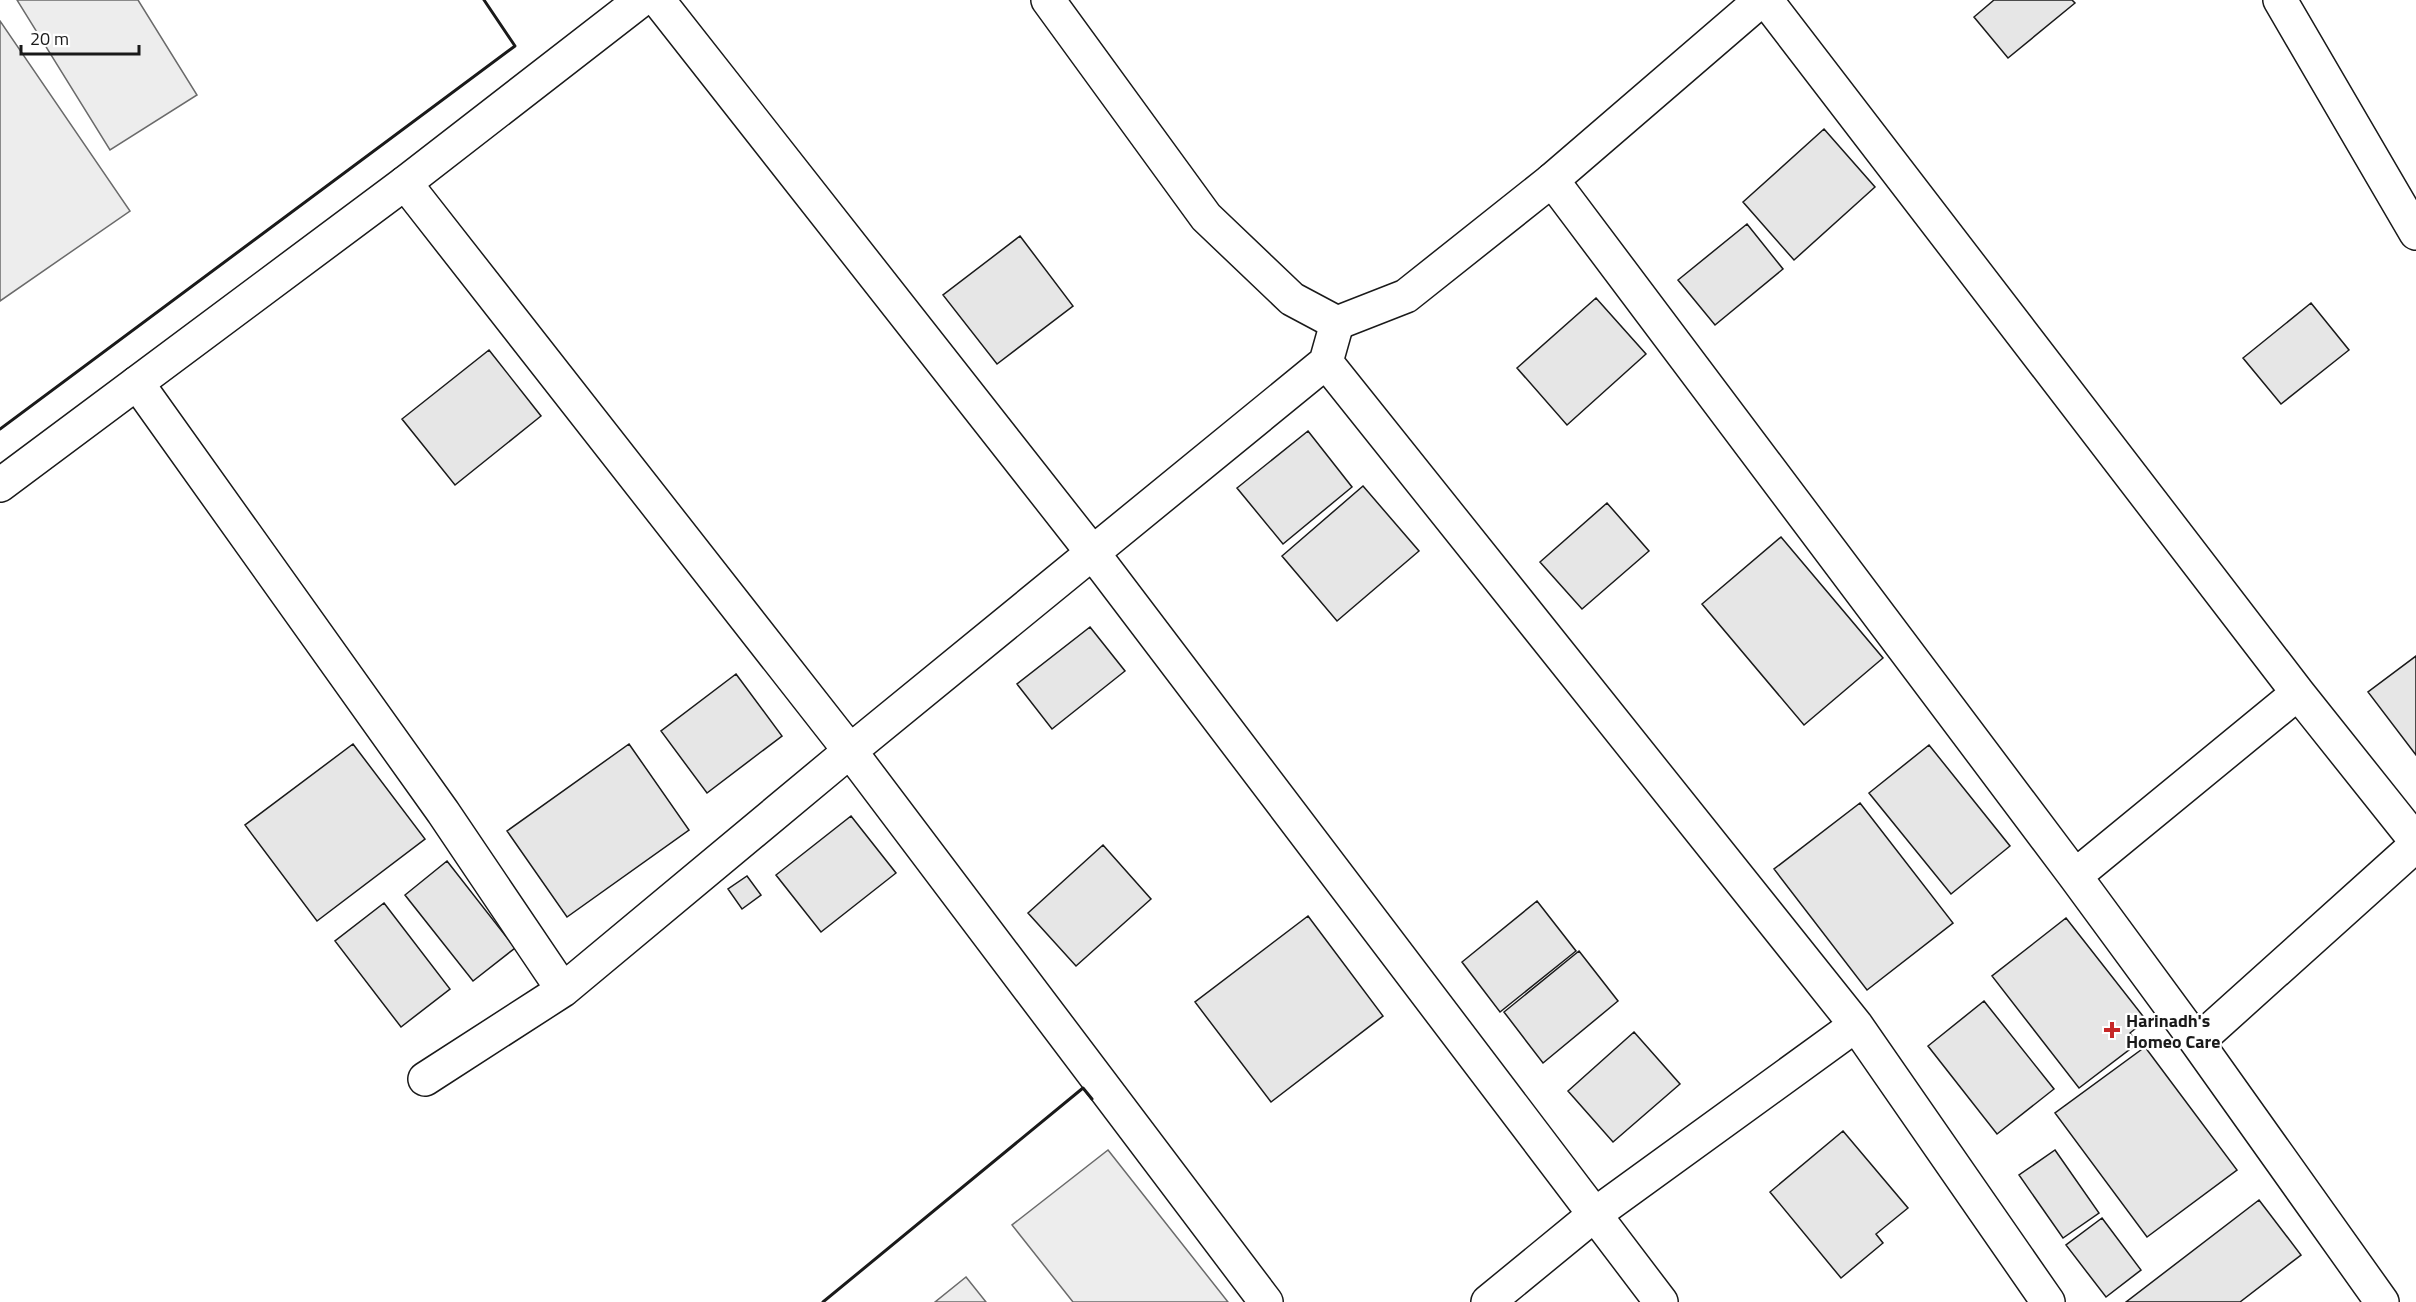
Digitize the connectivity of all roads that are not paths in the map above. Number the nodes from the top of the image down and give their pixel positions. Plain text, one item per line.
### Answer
1 (641, 0) edge
2 (658, 0) edge
3 (1048, 0) edge
4 (1761, 0) edge
5 (1766, 0) edge
6 (2280, 0) edge
7 (1552, 180) junction
8 (405, 183) junction
9 (2416, 233) edge
10 (1337, 323) junction
11 (1326, 362) junction
12 (137, 383) junction
13 (0, 484) edge
14 (1092, 552) junction
15 (2298, 693) junction
16 (850, 751) junction
17 (2416, 843) edge
18 (2075, 876) junction
19 (563, 990) junction
20 (1856, 1025) junction
21 (2197, 1042) junction
22 (425, 1079) dead end
23 (1594, 1215) junction
24 (1266, 1302) edge
25 (1488, 1302) edge
26 (1661, 1302) edge
27 (2048, 1302) edge
28 (2382, 1302) edge

1 - 8 street
2 - 14 street
3 - 10 street
4 - 7 street
5 - 15 street
6 - 9 street
7 - 10 street
7 - 18 street
8 - 12 street
8 - 16 street
10 - 11 street
11 - 14 street
11 - 20 street
12 - 13 street
12 - 19 street
14 - 16 street
14 - 23 street
15 - 17 street
15 - 18 street
16 - 19 street
16 - 24 street
17 - 21 street
18 - 21 street
19 - 22 street
20 - 23 street
20 - 27 street
21 - 28 street
23 - 25 street
23 - 26 street

